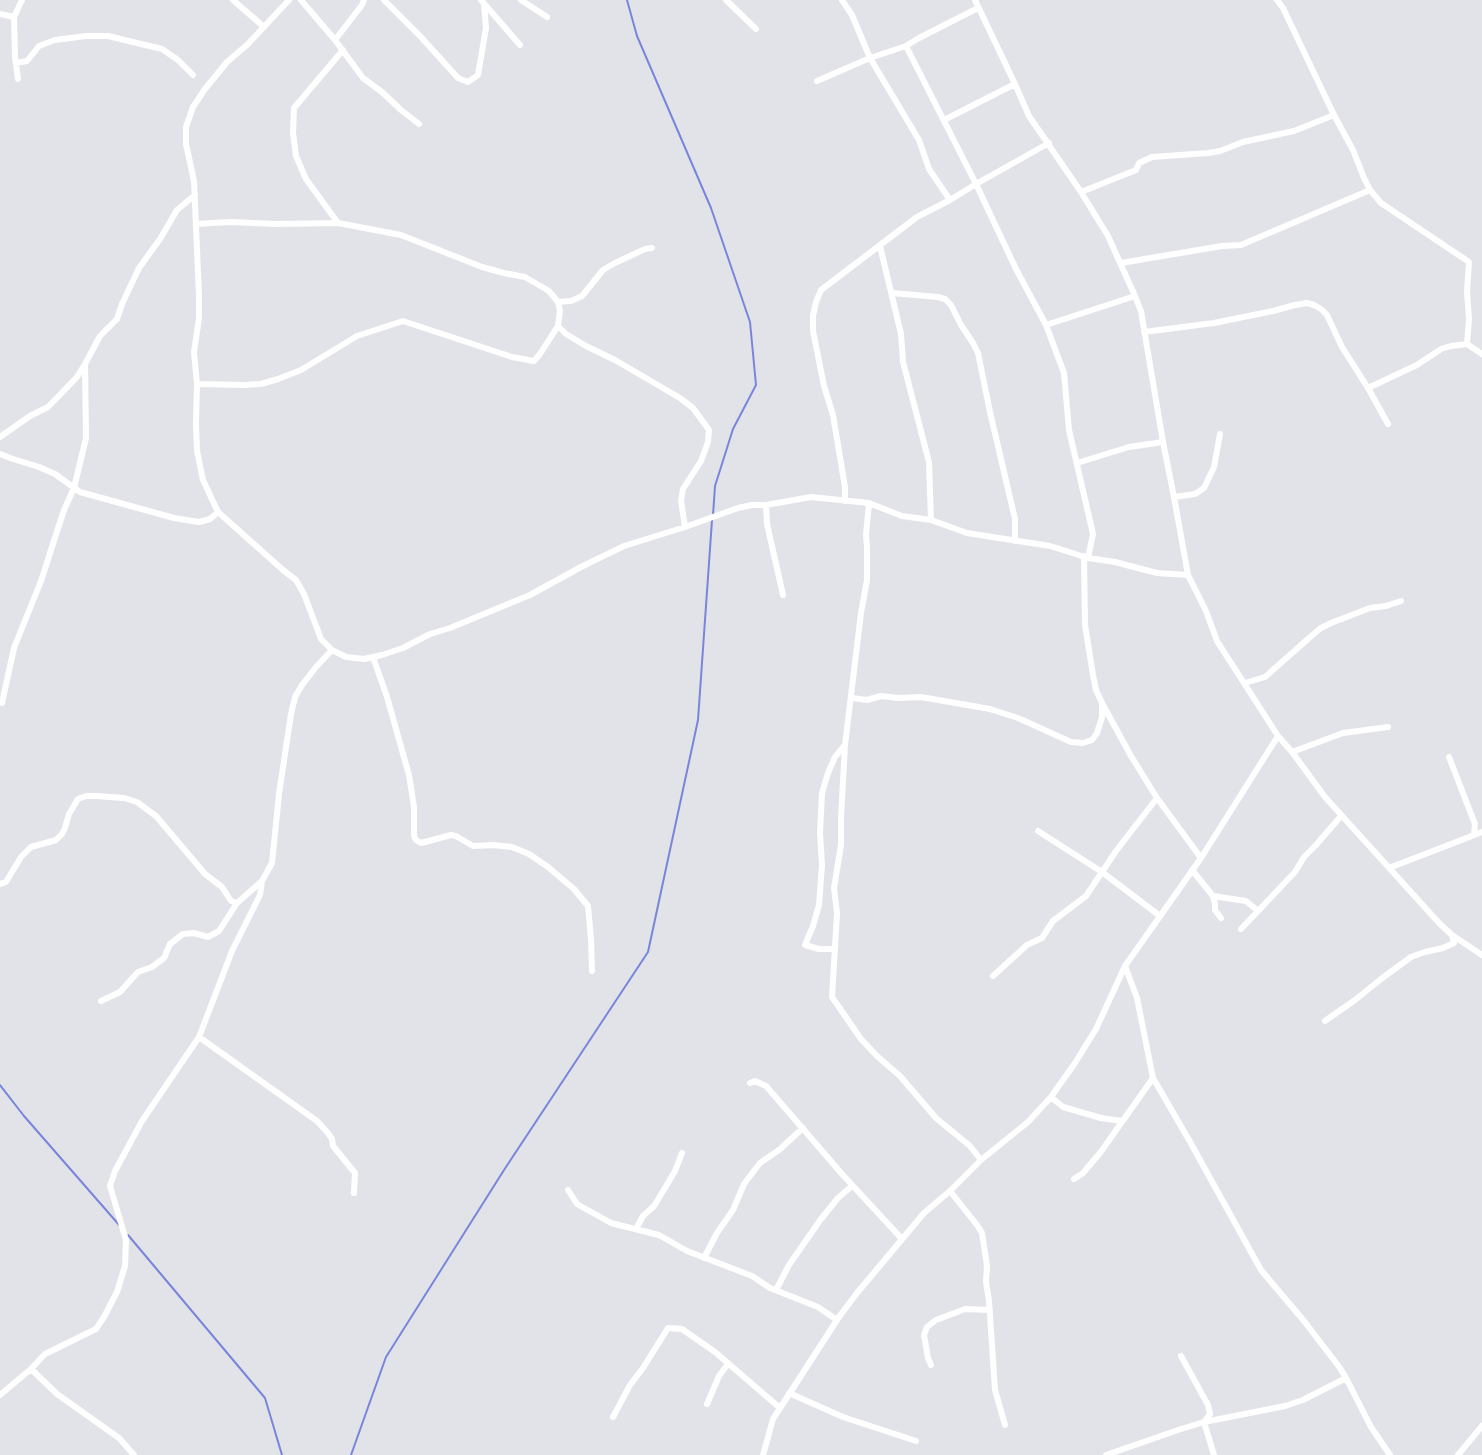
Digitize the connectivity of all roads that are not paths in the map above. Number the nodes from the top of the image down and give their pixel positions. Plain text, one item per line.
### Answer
1 (22, 0) edge
2 (234, 0) edge
3 (289, 0) edge
4 (301, 0) edge
5 (364, 0) edge
6 (384, 0) edge
7 (521, 0) edge
8 (726, 0) edge
9 (842, 0) edge
10 (975, 0) edge
11 (1277, 0) edge
12 (482, 2) edge
13 (978, 8) junction
14 (0, 14) edge
15 (14, 16) junction
16 (547, 17) dead end
17 (264, 27) junction
18 (756, 29) dead end
19 (335, 40) junction
20 (520, 44) dead end
21 (906, 46) junction
22 (343, 50) junction
23 (870, 58) junction
24 (16, 63) junction
25 (194, 75) dead end
26 (18, 79) dead end
27 (817, 81) dead end
28 (1016, 84) junction
29 (1334, 115) junction
30 (944, 120) junction
31 (419, 124) dead end
32 (1049, 143) junction
33 (976, 184) junction
34 (1370, 190) junction
35 (1081, 192) junction
36 (194, 195) junction
37 (950, 200) junction
38 (338, 223) junction
39 (196, 224) junction
40 (880, 246) junction
41 (652, 248) dead end
42 (1121, 263) junction
43 (892, 294) junction
44 (1135, 296) junction
45 (558, 302) junction
46 (1046, 325) junction
47 (558, 326) junction
48 (1144, 332) junction
49 (1466, 344) junction
50 (1482, 354) edge
51 (85, 364) junction
52 (197, 384) junction
53 (1368, 388) junction
54 (1388, 424) dead end
55 (1220, 434) dead end
56 (0, 437) edge
57 (1163, 442) junction
58 (0, 454) edge
59 (1078, 463) junction
60 (74, 488) junction
61 (1174, 497) junction
62 (845, 501) junction
63 (869, 503) junction
64 (766, 505) junction
65 (218, 512) junction
66 (931, 520) junction
67 (685, 527) junction
68 (1015, 541) junction
69 (1086, 557) junction
70 (1188, 575) junction
71 (783, 595) dead end
72 (1401, 600) dead end
73 (332, 650) junction
74 (373, 657) junction
75 (1244, 683) junction
76 (852, 698) junction
77 (2, 703) dead end
78 (1102, 703) junction
79 (1388, 727) dead end
80 (1278, 736) junction
81 (845, 745) junction
82 (1292, 752) junction
83 (1449, 757) dead end
84 (1157, 798) junction
85 (1341, 816) junction
86 (1038, 830) dead end
87 (1482, 832) edge
88 (1474, 835) junction
89 (1200, 858) junction
90 (1388, 868) junction
91 (1192, 870) junction
92 (1102, 872) junction
93 (262, 881) junction
94 (0, 884) edge
95 (1213, 896) junction
96 (237, 903) junction
97 (1258, 911) junction
98 (1160, 916) junction
99 (1221, 918) dead end
100 (1241, 929) dead end
101 (1452, 935) junction
102 (834, 949) junction
103 (1482, 955) edge
104 (1125, 966) junction
105 (592, 971) dead end
106 (993, 976) dead end
107 (101, 1002) dead end
108 (1325, 1021) dead end
109 (199, 1037) junction
110 (1152, 1078) junction
111 (750, 1083) dead end
112 (1051, 1097) junction
113 (1122, 1121) junction
114 (803, 1128) junction
115 (682, 1152) dead end
116 (981, 1160) junction
117 (1074, 1180) dead end
118 (852, 1186) junction
119 (568, 1190) dead end
120 (950, 1191) junction
121 (354, 1193) dead end
122 (636, 1229) junction
123 (902, 1239) junction
124 (704, 1258) junction
125 (776, 1290) junction
126 (990, 1310) junction
127 (837, 1320) junction
128 (1180, 1356) dead end
129 (728, 1364) junction
130 (931, 1365) dead end
131 (32, 1369) junction
132 (1346, 1378) junction
133 (789, 1393) junction
134 (0, 1395) edge
135 (707, 1404) dead end
136 (780, 1408) junction
137 (613, 1418) dead end
138 (1204, 1422) junction
139 (1005, 1425) dead end
140 (1482, 1426) edge
141 (916, 1441) dead end
142 (134, 1455) edge
143 (763, 1455) edge
144 (1106, 1455) edge
145 (1214, 1455) edge
146 (1390, 1455) edge
147 (1458, 1455) edge

1 - 15 street
2 - 17 street
3 - 17 street
4 - 19 street
5 - 19 street
6 - 12 street
7 - 16 street
8 - 18 street
9 - 23 street
10 - 13 street
11 - 29 street
12 - 20 street
13 - 21 street
13 - 28 street
14 - 15 street
15 - 24 street
17 - 36 street
19 - 22 street
21 - 23 street
21 - 30 street
22 - 31 street
22 - 38 street
23 - 27 street
23 - 37 street
24 - 25 street
24 - 26 street
28 - 30 street
28 - 32 street
29 - 34 street
29 - 35 street
30 - 33 street
32 - 33 street
32 - 35 street
33 - 37 street
33 - 46 street
34 - 42 street
34 - 49 street
35 - 42 street
36 - 39 street
36 - 51 street
37 - 40 street
38 - 39 street
38 - 45 street
39 - 52 street
40 - 43 street
40 - 62 street
41 - 45 street
42 - 44 street
43 - 66 street
43 - 68 street
44 - 46 street
44 - 48 street
45 - 47 street
46 - 59 street
47 - 52 street
47 - 67 street
48 - 53 street
48 - 57 street
49 - 50 street
49 - 53 street
51 - 56 street
51 - 60 street
52 - 65 street
53 - 54 street
55 - 61 street
57 - 59 street
57 - 61 street
58 - 60 street
59 - 69 street
60 - 65 street
60 - 77 street
61 - 70 street
62 - 63 street
62 - 64 street
63 - 66 street
63 - 76 street
64 - 67 street
64 - 71 street
65 - 73 street
66 - 68 street
67 - 74 street
68 - 69 street
69 - 70 street
69 - 78 street
70 - 75 street
72 - 75 street
73 - 74 street
73 - 93 street
74 - 105 street
75 - 80 street
76 - 78 street
76 - 81 street
78 - 84 street
79 - 82 street
80 - 82 street
80 - 89 street
81 - 102 street
81 - 102 street
82 - 85 street
83 - 88 street
84 - 89 street
84 - 92 street
85 - 90 street
85 - 97 street
86 - 92 street
87 - 88 street
88 - 90 street
89 - 91 street
90 - 101 street
91 - 95 street
91 - 98 street
92 - 98 street
92 - 106 street
93 - 96 street
93 - 109 street
94 - 96 street
95 - 97 street
95 - 99 street
96 - 107 street
97 - 100 street
98 - 104 street
101 - 103 street
101 - 108 street
102 - 116 street
104 - 110 street
104 - 112 street
109 - 121 street
109 - 131 street
110 - 113 street
110 - 132 street
111 - 114 street
112 - 113 street
112 - 116 street
113 - 117 street
114 - 118 street
114 - 124 street
115 - 122 street
116 - 120 street
118 - 123 street
118 - 125 street
119 - 122 street
120 - 123 street
120 - 126 street
122 - 124 street
123 - 127 street
124 - 125 street
125 - 127 street
126 - 130 street
126 - 139 street
127 - 133 street
128 - 138 street
129 - 135 street
129 - 136 street
129 - 137 street
131 - 134 street
131 - 142 street
132 - 138 street
132 - 146 street
133 - 136 street
133 - 141 street
136 - 143 street
138 - 144 street
138 - 145 street
140 - 147 street

